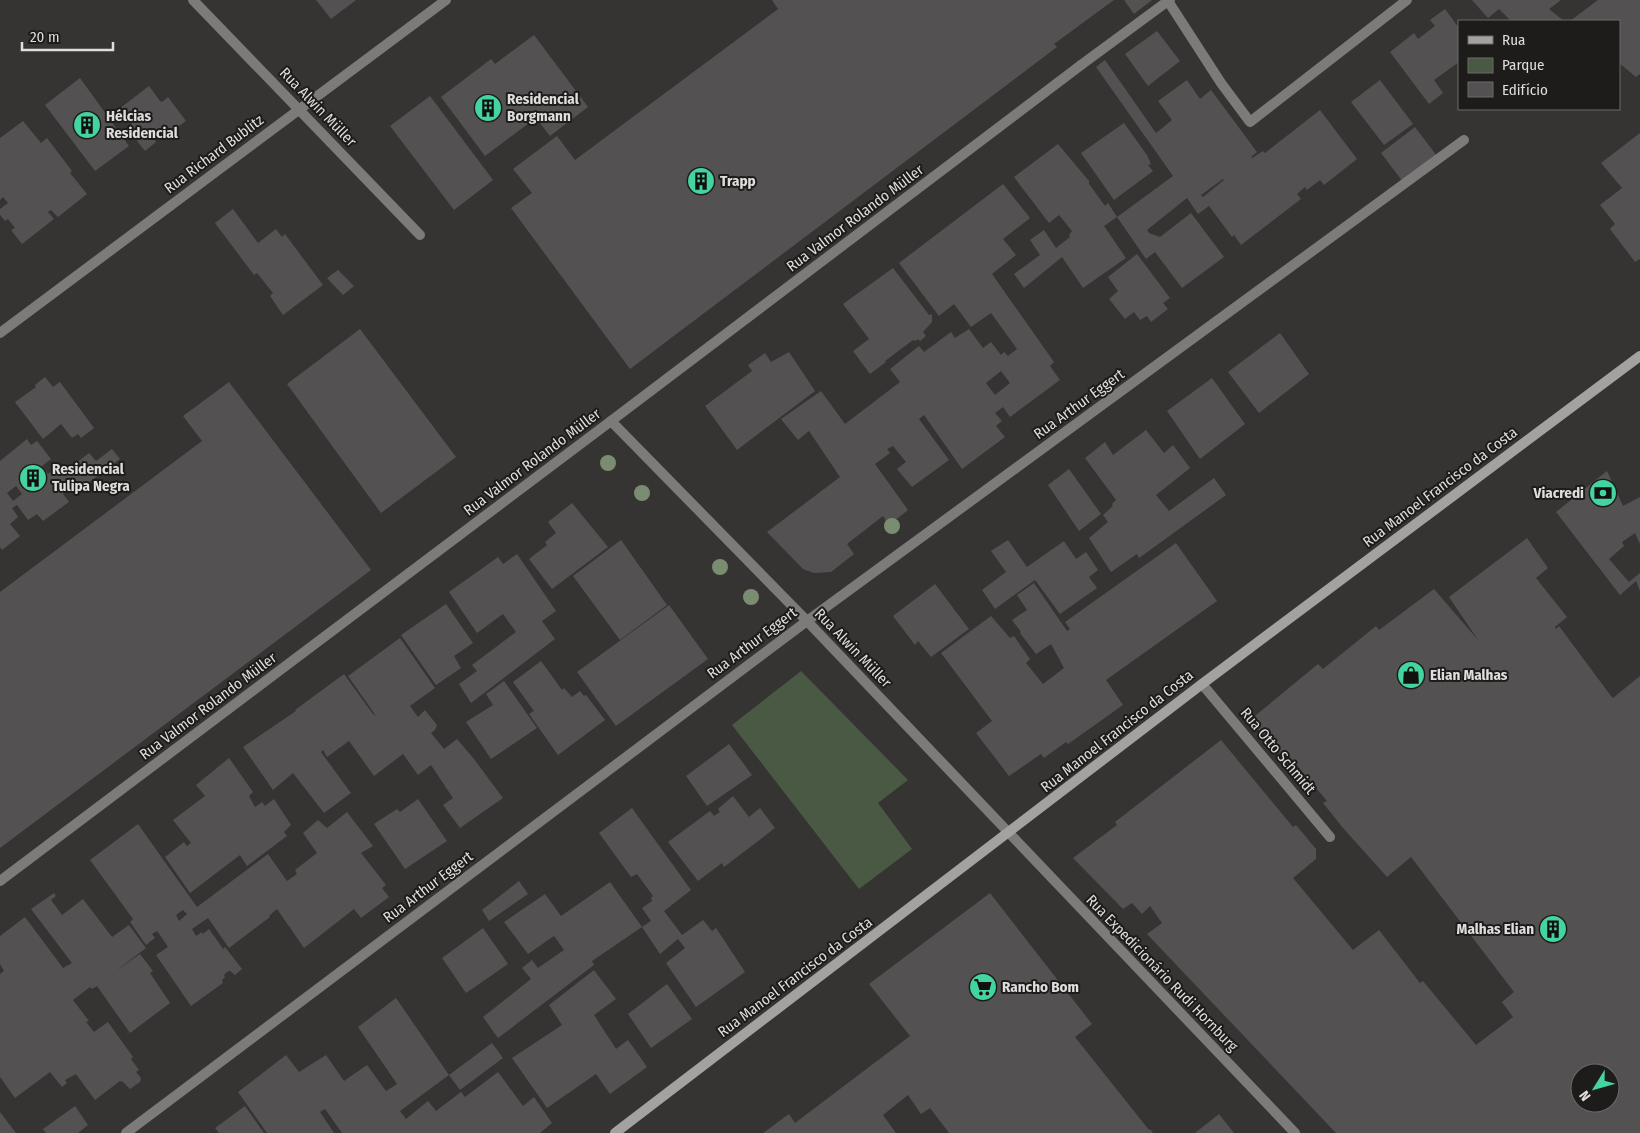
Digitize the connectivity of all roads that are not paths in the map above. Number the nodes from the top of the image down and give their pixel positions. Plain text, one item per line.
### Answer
1 (193, 0) edge
2 (446, 0) edge
3 (1407, 0) edge
4 (1169, 1) edge
5 (300, 109) junction
6 (1464, 140) dead end
7 (420, 235) dead end
8 (0, 333) edge
9 (1640, 356) edge
10 (611, 421) junction
11 (806, 621) junction
12 (1202, 684) junction
13 (1008, 834) junction
14 (1330, 837) dead end
15 (0, 881) edge
16 (126, 1133) edge
17 (615, 1133) edge
18 (1295, 1133) edge

1 - 5 street, Rua Alwin Müller
2 - 5 street, Rua Richard Bublitz
3 - 4 street
4 - 10 street, Rua Valmor Rolando Müller
5 - 7 street, Rua Alwin Müller
5 - 8 street, Rua Richard Bublitz
6 - 11 street, Rua Arthur Eggert
9 - 12 main road, Rua Manoel Francisco da Costa
10 - 11 street, Rua Alwin Müller
10 - 15 street, Rua Valmor Rolando Müller
11 - 13 street, Rua Alwin Müller
11 - 16 street, Rua Arthur Eggert
12 - 13 main road, Rua Manoel Francisco da Costa
12 - 14 street, Rua Otto Schmidt
13 - 17 main road, Rua Manoel Francisco da Costa
13 - 18 street, Rua Expedicionário Rudi Hornburg

